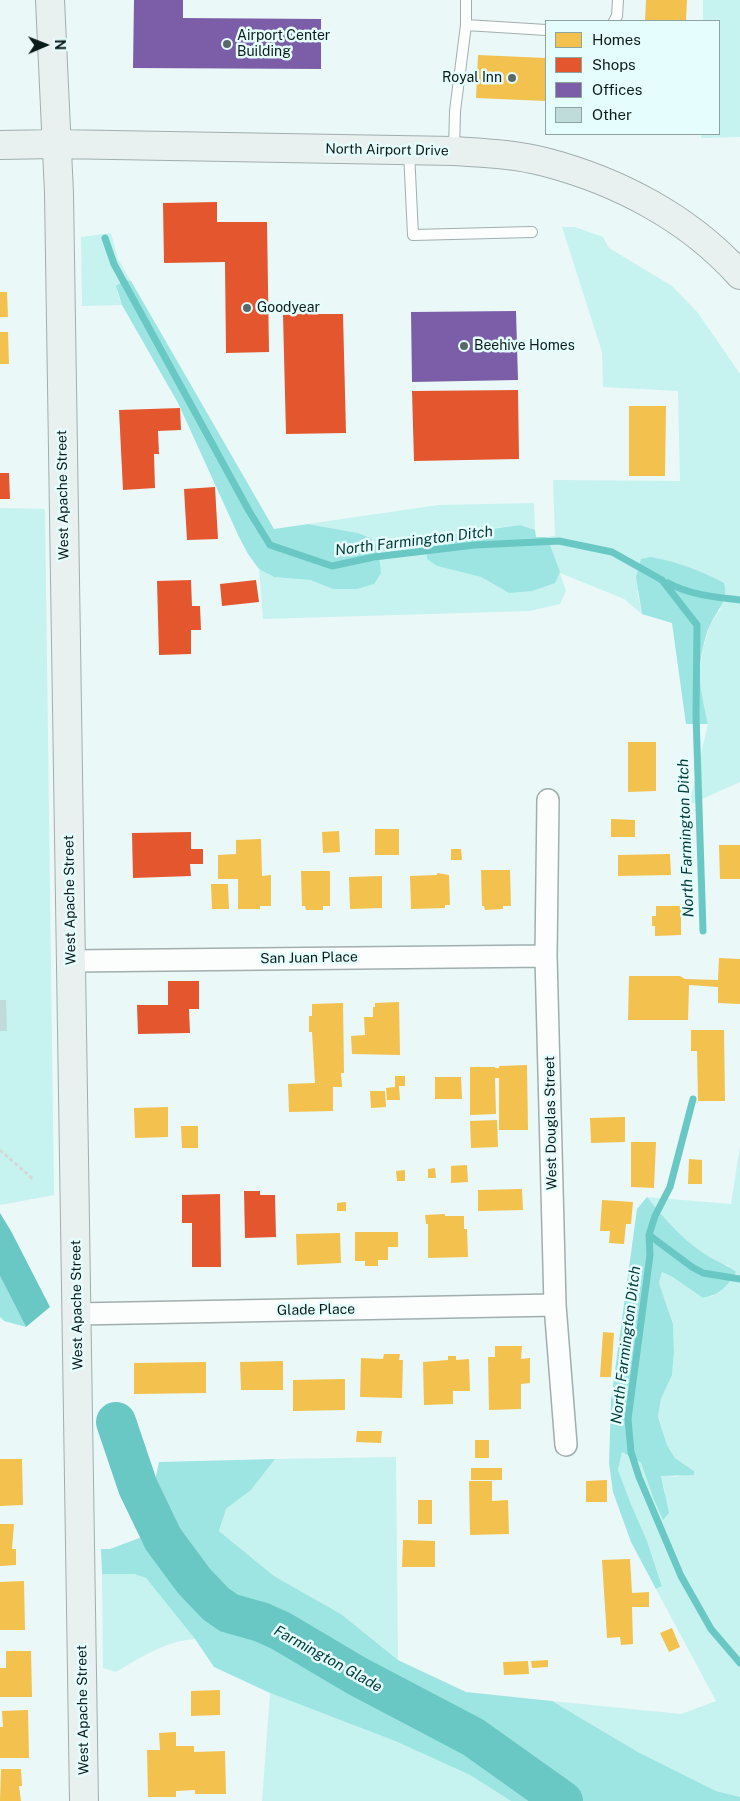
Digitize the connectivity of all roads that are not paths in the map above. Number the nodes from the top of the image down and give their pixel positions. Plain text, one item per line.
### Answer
1 (50, 0) edge
2 (466, 0) edge
3 (618, 0) edge
4 (615, 20) edge
5 (466, 25) junction
6 (545, 30) edge
7 (56, 144) junction
8 (0, 145) edge
9 (409, 151) junction
10 (454, 151) junction
11 (532, 232) dead end
12 (740, 275) edge
13 (548, 800) dead end
14 (546, 956) junction
15 (71, 960) junction
16 (555, 1305) junction
17 (77, 1314) junction
18 (566, 1445) dead end
19 (84, 1801) edge

1 - 7 main road, West Apache Street
2 - 5 lane
3 - 4 lane
5 - 6 lane
5 - 10 lane
7 - 8 main road, North Airport Drive
7 - 9 main road, North Airport Drive
7 - 15 main road, West Apache Street
9 - 10 main road, North Airport Drive
9 - 11 lane
10 - 12 main road, North Airport Drive
13 - 14 street, West Douglas Street
14 - 15 street, San Juan Place
14 - 16 street, West Douglas Street
15 - 17 main road, West Apache Street
16 - 17 street, Glade Place
16 - 18 street, West Douglas Street
17 - 19 main road, West Apache Street

